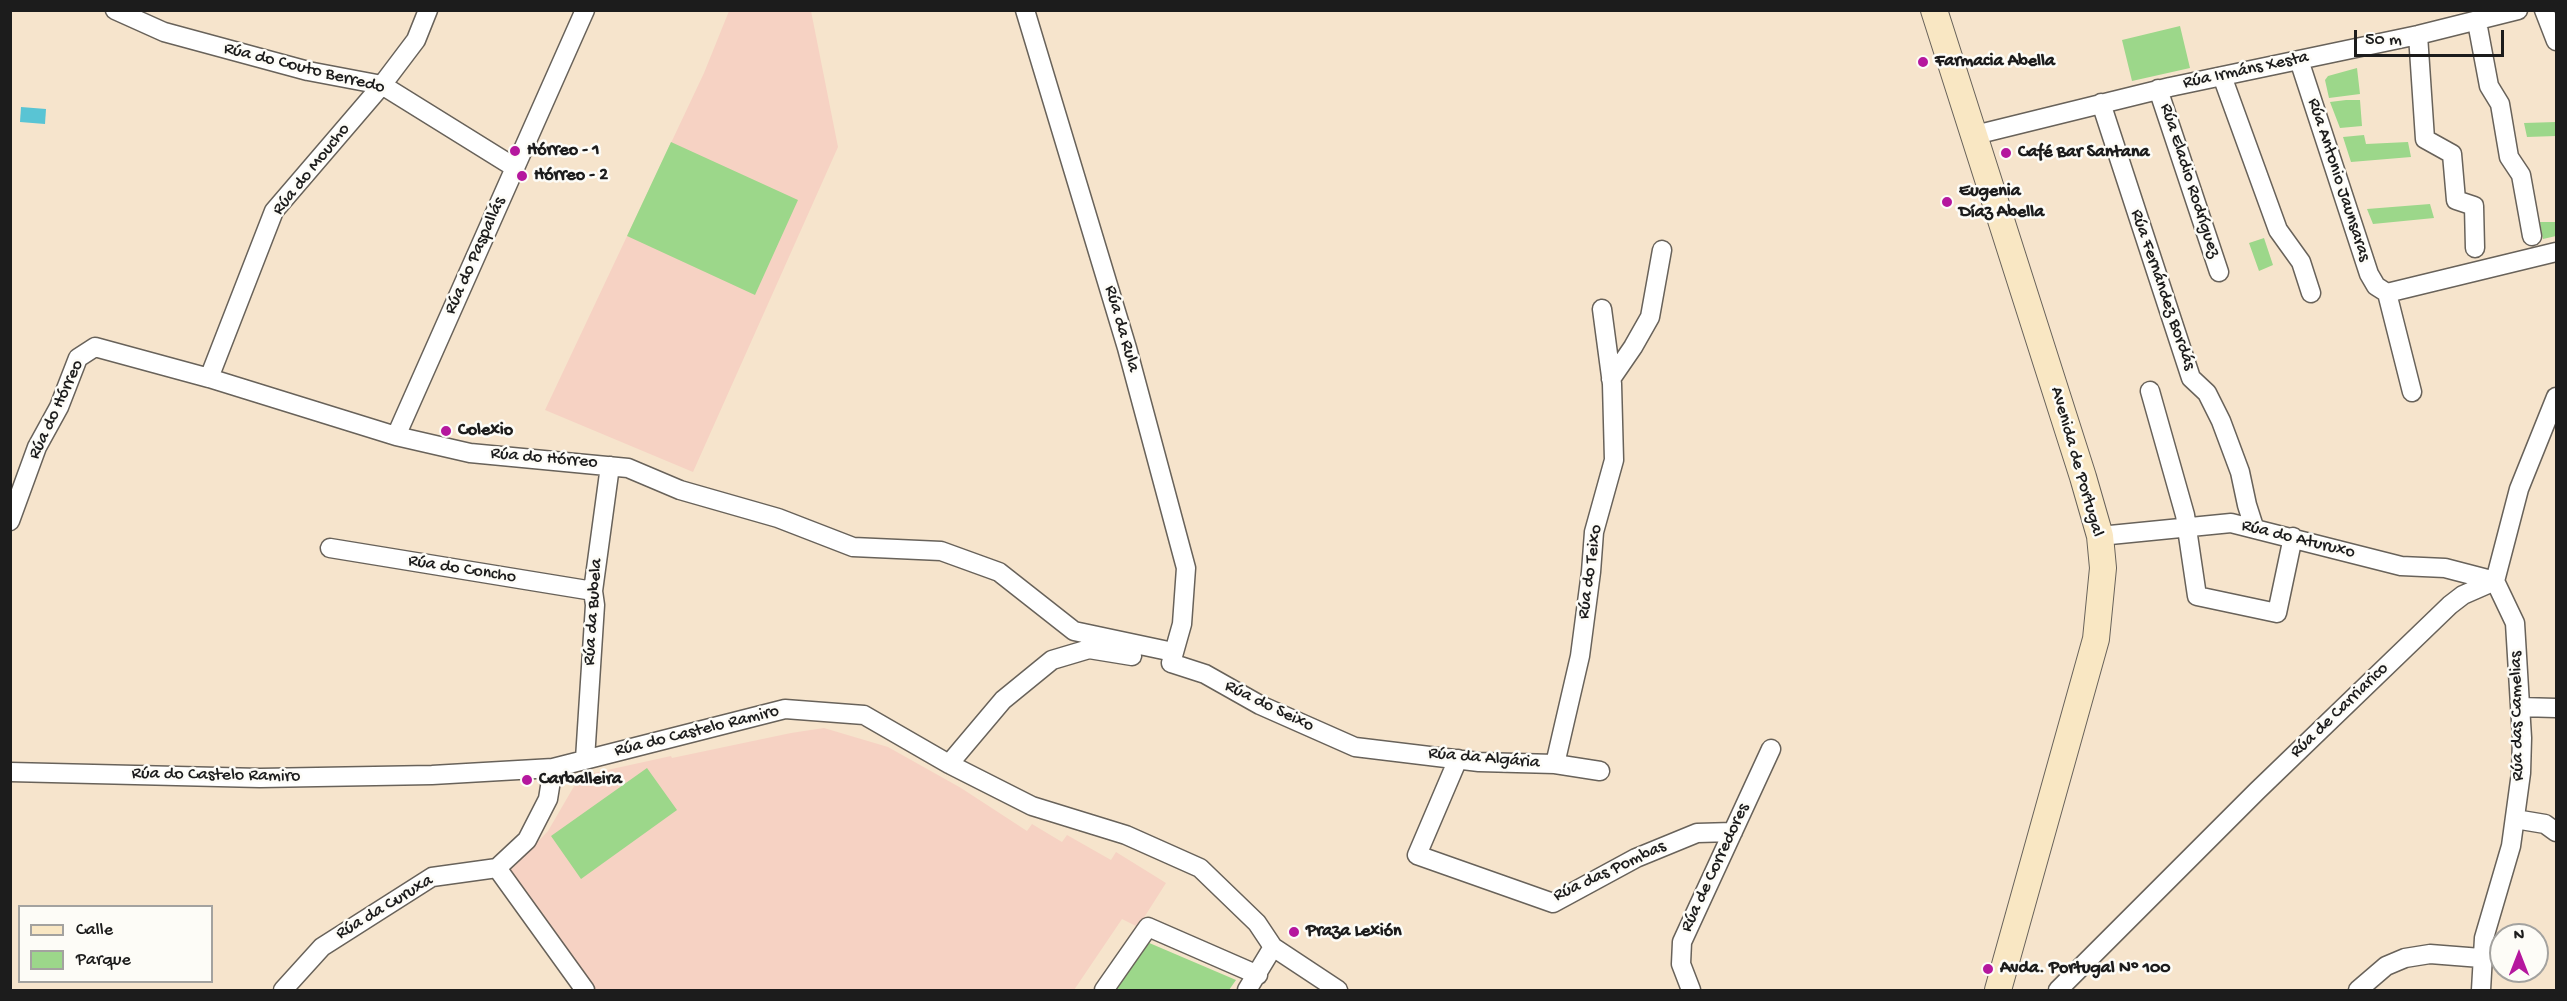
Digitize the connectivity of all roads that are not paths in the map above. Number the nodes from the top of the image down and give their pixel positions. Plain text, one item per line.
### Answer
1 (115, 10) edge
2 (428, 10) edge
3 (585, 10) edge
4 (1025, 10) edge
5 (1934, 10) edge
6 (2518, 10) edge
7 (2544, 10) edge
8 (2477, 22) junction
9 (2418, 35) junction
10 (2556, 41) edge
11 (2299, 60) junction
12 (2222, 76) junction
13 (382, 85) junction
14 (2158, 89) junction
15 (2101, 103) junction
16 (1975, 135) junction
17 (514, 167) junction
18 (2532, 236) dead end
19 (2475, 248) dead end
20 (1662, 250) dead end
21 (2556, 252) edge
22 (2219, 272) dead end
23 (2311, 293) dead end
24 (2387, 293) junction
25 (1602, 309) dead end
26 (209, 378) junction
27 (1611, 379) junction
28 (2150, 391) dead end
29 (2412, 392) dead end
30 (2556, 397) edge
31 (396, 436) junction
32 (610, 466) junction
33 (2247, 505) junction
34 (10, 521) edge
35 (2231, 523) junction
36 (2254, 527) junction
37 (2186, 528) junction
38 (2100, 536) junction
39 (2293, 537) junction
40 (330, 548) dead end
41 (2495, 581) junction
42 (593, 591) junction
43 (1093, 636) joint
44 (1172, 658) junction
45 (2520, 707) junction
46 (2556, 708) edge
47 (1369, 748) joint
48 (1771, 749) dead end
49 (585, 759) junction
50 (1458, 759) junction
51 (948, 764) junction
52 (1555, 764) junction
53 (553, 768) junction
54 (1600, 771) dead end
55 (10, 772) edge
56 (2515, 819) junction
57 (1733, 832) junction
58 (2556, 832) edge
59 (497, 868) junction
60 (1273, 947) junction
61 (2481, 958) junction
62 (1253, 983) edge
63 (283, 990) edge
64 (585, 990) edge
65 (1104, 990) edge
66 (1338, 990) edge
67 (1690, 990) edge
68 (1998, 990) edge
69 (2058, 990) edge
70 (2358, 990) edge
71 (2481, 990) edge

1 - 13 street, Rúa do Couto Berredo
2 - 13 street, Rúa do Moucho
3 - 17 street, Rúa do Paspallás
4 - 44 street, Rúa da Rula
5 - 16 street, Avenida de Portugal
6 - 8 street, Rúa Irmáns Xesta
7 - 10 street
8 - 9 street, Rúa Irmáns Xesta
8 - 18 street
9 - 11 street, Rúa Irmáns Xesta
9 - 19 street
11 - 12 street, Rúa Irmáns Xesta
11 - 24 street, Rúa Antonio Jaunsaras
12 - 14 street, Rúa Irmáns Xesta
12 - 23 street
13 - 17 street, Rúa do Couto Berredo
13 - 26 street, Rúa do Moucho
14 - 15 street, Rúa Irmáns Xesta
14 - 22 street, Rúa Eladio Rodríguez
15 - 16 street, Rúa Irmáns Xesta
15 - 33 street, Rúa Fernández Bordás
16 - 38 street, Avenida de Portugal
17 - 31 street, Rúa do Paspallás
20 - 27 street
21 - 24 street
24 - 29 street
25 - 27 street, Rúa do Teixo
26 - 31 street, Rúa do Hórreo
26 - 34 street, Rúa do Hórreo
27 - 52 street, Rúa do Teixo
28 - 37 street
30 - 41 street
31 - 32 street, Rúa do Hórreo
32 - 42 street, Rúa da Bubela
32 - 43 street, Rúa do Hórreo
33 - 35 street
33 - 36 street, Rúa Fernández Bordás
35 - 36 street, Rúa do Aturuxo
35 - 37 street, Rúa do Aturuxo
36 - 39 street, Rúa do Aturuxo
37 - 38 street, Rúa do Aturuxo
37 - 39 street
38 - 68 street, Avenida de Portugal
39 - 41 street, Rúa do Aturuxo
40 - 42 street, Rúa do Concho
41 - 45 street, Rúa das Camelias
41 - 69 street, Rúa de Carriarico
42 - 49 street, Rúa da Bubela
43 - 44 street, Rúa do Seixo
44 - 47 street, Rúa do Seixo
44 - 51 street, Rúa do Seixo
45 - 46 street
45 - 56 street, Rúa das Camelias
47 - 50 street, Rúa da Algária
48 - 57 street, Rúa de Corredores
49 - 51 street, Rúa do Castelo Ramiro
49 - 53 street, Rúa do Castelo Ramiro
50 - 52 street, Rúa da Algária
50 - 57 street, Rúa das Pombas
51 - 60 street, Rúa do Castelo Ramiro
52 - 54 street, Rúa da Algária
53 - 55 street, Rúa do Castelo Ramiro
53 - 59 street
56 - 58 street
56 - 61 street, Rúa das Camelias
57 - 67 street, Rúa de Corredores
59 - 63 street, Rúa da Curuxa
59 - 64 street
60 - 62 street
60 - 66 street, Rúa do Castelo Ramiro
61 - 70 street
61 - 71 street, Rúa das Camelias
62 - 65 street

